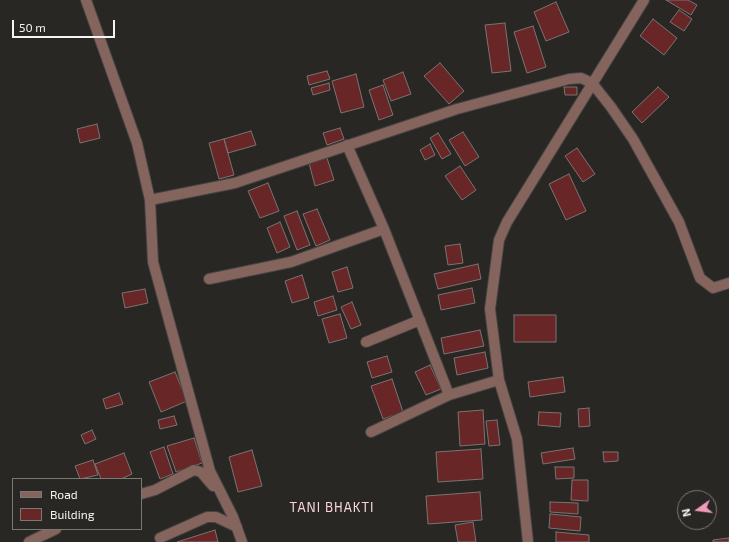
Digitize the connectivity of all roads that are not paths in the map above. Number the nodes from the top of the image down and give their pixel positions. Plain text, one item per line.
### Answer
1 (86, 0) edge
2 (644, 0) edge
3 (592, 83) junction
4 (347, 145) junction
5 (150, 200) junction
6 (384, 229) junction
7 (209, 279) dead end
8 (729, 284) edge
9 (420, 320) junction
10 (366, 342) dead end
11 (499, 380) junction
12 (449, 395) junction
13 (371, 432) dead end
14 (142, 494) edge
15 (224, 500) junction
16 (237, 527) junction
17 (54, 530) edge
18 (160, 538) dead end
19 (29, 542) edge
20 (242, 542) edge
21 (528, 542) edge

1 - 5 street
2 - 3 street
3 - 4 street
3 - 8 street
3 - 11 street
4 - 5 street
4 - 6 street
5 - 15 street
6 - 7 street
6 - 9 street
9 - 10 street
9 - 12 street
11 - 12 street
11 - 21 street
12 - 13 street
14 - 15 street
15 - 16 street
16 - 18 street
16 - 20 street
17 - 19 street

